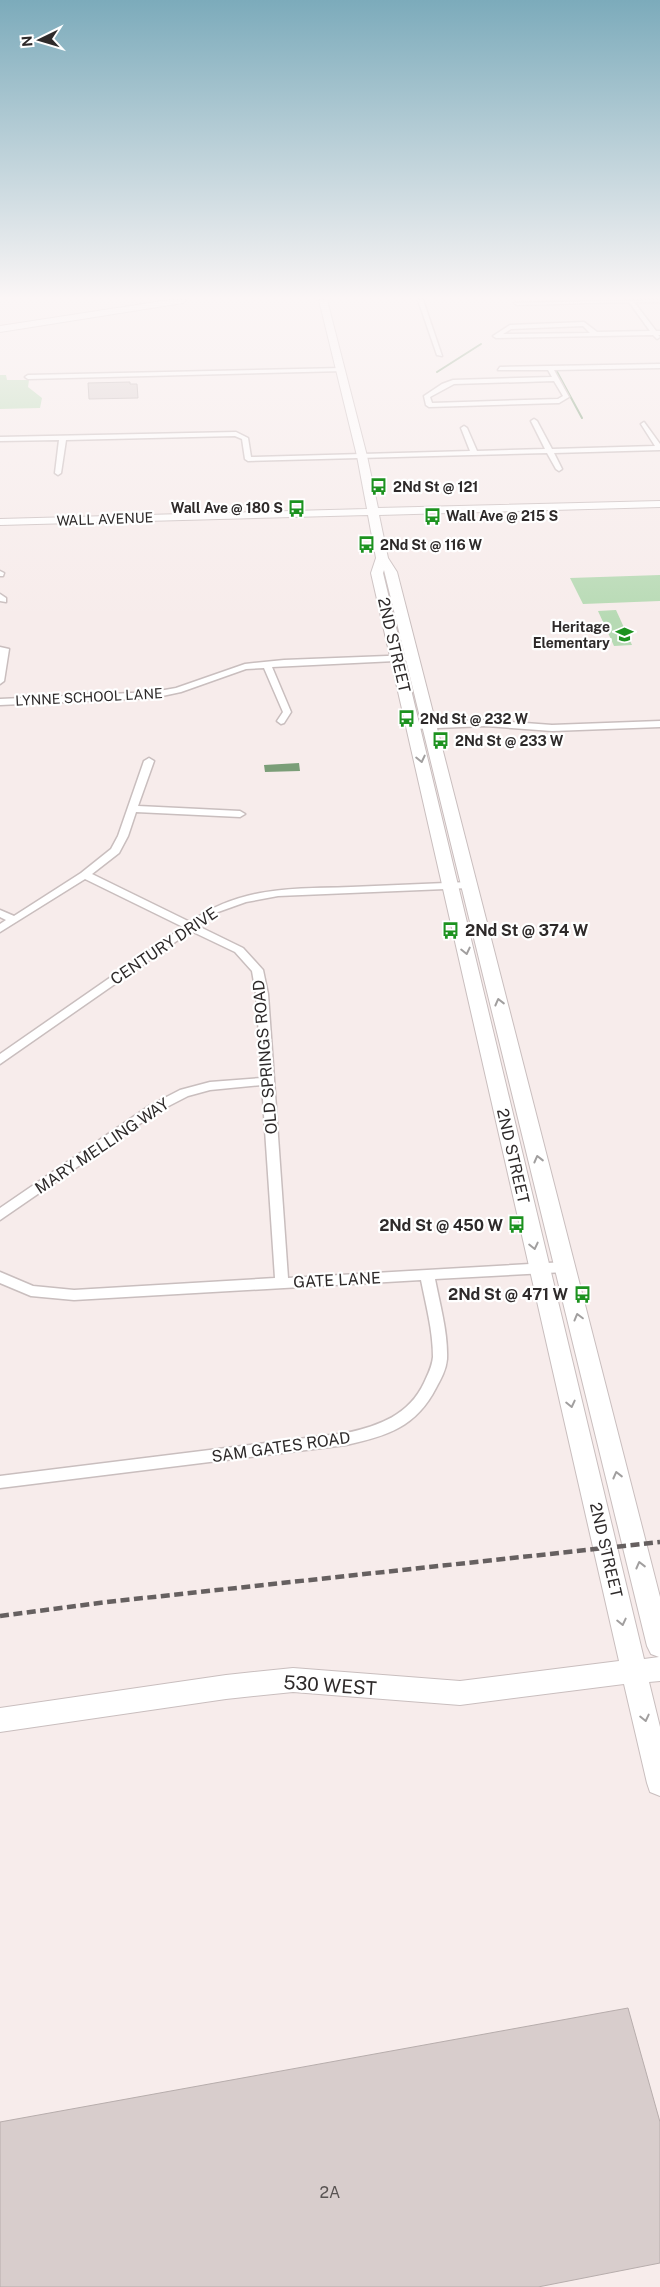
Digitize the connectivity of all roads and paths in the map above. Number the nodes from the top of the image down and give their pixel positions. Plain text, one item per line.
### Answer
1 (351, 407) edge
2 (534, 421) dead end
3 (644, 424) dead end
4 (464, 428) dead end
5 (63, 438) junction
6 (0, 440) edge
7 (659, 448) edge
8 (549, 450) junction
9 (474, 452) junction
10 (362, 456) junction
11 (559, 469) dead end
12 (58, 473) dead end
13 (660, 504) edge
14 (372, 512) junction
15 (0, 522) edge
16 (3, 649) edge
17 (405, 658) junction
18 (267, 665) junction
19 (0, 680) edge
20 (0, 702) edge
21 (281, 721) dead end
22 (660, 724) edge
23 (421, 725) junction
24 (149, 761) dead end
25 (133, 809) junction
26 (240, 814) dead end
27 (85, 875) junction
28 (450, 885) junction
29 (470, 885) junction
30 (0, 913) edge
31 (14, 920) junction
32 (190, 925) junction
33 (0, 929) edge
34 (0, 1060) edge
35 (268, 1081) junction
36 (0, 1215) edge
37 (565, 1267) junction
38 (540, 1268) junction
39 (427, 1275) junction
40 (0, 1277) edge
41 (282, 1283) junction
42 (0, 1482) edge
43 (660, 1646) edge
44 (660, 1669) edge
45 (634, 1671) junction
46 (0, 1720) edge
47 (660, 1783) edge

1 - 10 main road, 2ND STREET
2 - 8 street
3 - 7 street
4 - 9 street
5 - 6 street
5 - 10 street
5 - 12 street
7 - 8 street
8 - 9 street
8 - 11 street
9 - 10 street
10 - 14 main road, 2ND STREET
13 - 14 main road, WALL AVENUE
14 - 15 main road, WALL AVENUE
14 - 17 main road, 2ND STREET
16 - 19 street
17 - 18 street, LYNNE SCHOOL LANE
17 - 23 main road, 2ND STREET
18 - 20 street, LYNNE SCHOOL LANE
18 - 21 street
22 - 23 street
23 -> 28 main road, 2ND STREET
23 - 29 main road, 2ND STREET
24 - 25 street
25 - 26 street
25 - 27 street
27 - 31 street
27 - 32 street, OLD SPRINGS ROAD
28 - 29 street, CENTURY DRIVE
28 - 32 street, CENTURY DRIVE
28 -> 38 main road, 2ND STREET
37 -> 29 main road, 2ND STREET
30 - 31 street
31 - 33 street
32 - 34 street, CENTURY DRIVE
32 - 35 street, OLD SPRINGS ROAD
35 - 36 street, MARY MELLING WAY
35 - 41 street, OLD SPRINGS ROAD
37 - 38 street, GATE LANE
43 -> 37 main road, 2ND STREET
38 - 39 street, GATE LANE
38 -> 45 main road, 2ND STREET
39 - 41 street, GATE LANE
39 - 42 street, SAM GATES ROAD
40 - 41 street, GATE LANE
44 - 45 main road, 530 WEST
45 - 46 main road, 530 WEST
45 -> 47 main road, 2ND STREET

